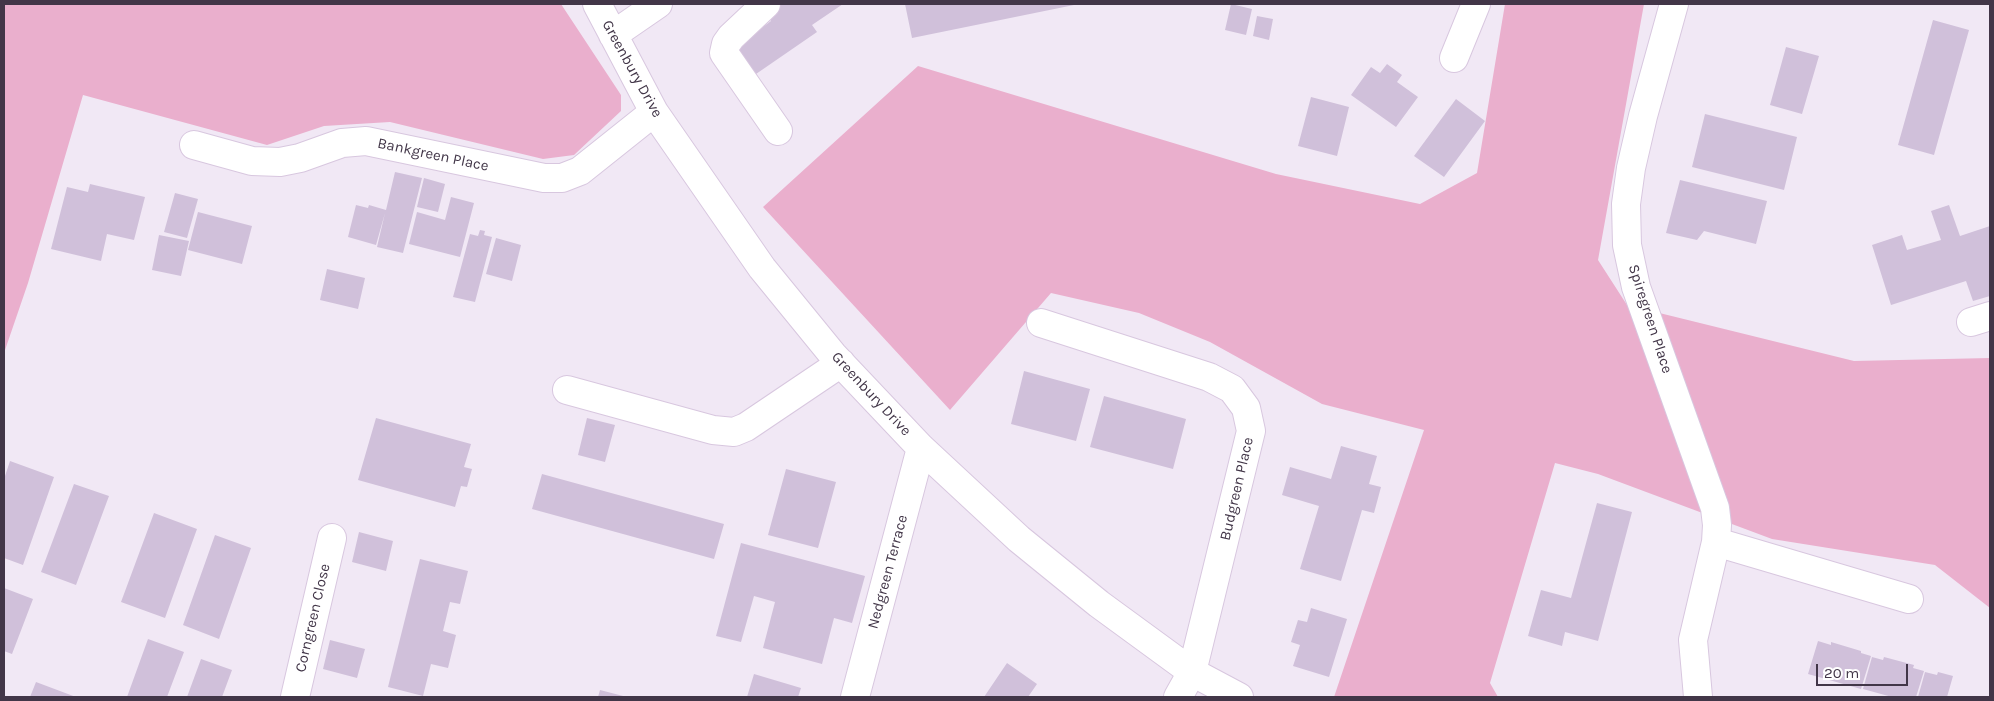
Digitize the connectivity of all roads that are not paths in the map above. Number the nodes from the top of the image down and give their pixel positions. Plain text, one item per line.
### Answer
1 (597, 4) edge
2 (658, 4) edge
3 (766, 4) edge
4 (1476, 4) edge
5 (1674, 4) edge
6 (613, 35) junction
7 (1454, 58) dead end
8 (654, 112) junction
9 (778, 131) dead end
10 (194, 145) dead end
11 (1041, 323) dead end
12 (841, 363) junction
13 (567, 390) dead end
14 (921, 448) junction
15 (332, 538) dead end
16 (1716, 542) junction
17 (1909, 599) dead end
18 (1192, 672) junction
19 (295, 697) edge
20 (854, 697) edge
21 (1178, 697) edge
22 (1239, 697) edge
23 (1698, 697) edge

1 - 6 street, Greenbury Drive
2 - 6 street
3 - 9 street
4 - 7 street
5 - 16 street, Spiregreen Place
6 - 8 street, Greenbury Drive
8 - 10 street, Bankgreen Place
8 - 12 street, Greenbury Drive
11 - 18 street, Budgreen Place
12 - 13 street
12 - 14 street, Greenbury Drive
14 - 18 street, Greenbury Drive
14 - 20 street, Nedgreen Terrace
15 - 19 street, Corngreen Close
16 - 17 street
16 - 23 street, Spiregreen Place
18 - 21 street, Budgreen Place
18 - 22 street, Greenbury Drive

